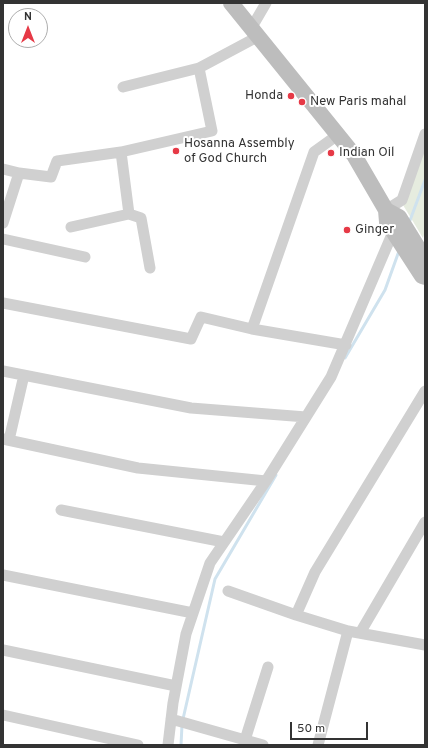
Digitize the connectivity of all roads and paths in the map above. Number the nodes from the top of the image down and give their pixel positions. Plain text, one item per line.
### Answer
1 (231, 3) edge
2 (266, 3) edge
3 (255, 32) junction
4 (199, 68) junction
5 (123, 87) dead end
6 (339, 134) junction
7 (425, 134) edge
8 (121, 152) junction
9 (3, 169) edge
10 (18, 173) junction
11 (386, 210) junction
12 (129, 214) junction
13 (3, 223) edge
14 (71, 227) dead end
15 (394, 232) junction
16 (3, 239) edge
17 (85, 257) dead end
18 (425, 259) edge
19 (150, 268) dead end
20 (425, 277) edge
21 (3, 303) edge
22 (252, 329) junction
23 (346, 345) junction
24 (3, 371) edge
25 (24, 375) junction
26 (425, 391) edge
27 (306, 417) junction
28 (6, 440) edge
29 (266, 481) junction
30 (61, 510) dead end
31 (425, 522) edge
32 (224, 542) junction
33 (3, 575) edge
34 (228, 590) dead end
35 (193, 613) junction
36 (296, 615) junction
37 (348, 631) junction
38 (360, 633) junction
39 (425, 645) edge
40 (3, 650) edge
41 (268, 667) dead end
42 (176, 686) junction
43 (3, 715) edge
44 (171, 719) junction
45 (245, 740) junction
46 (138, 745) edge
47 (168, 745) edge
48 (263, 745) edge
49 (318, 745) edge

1 - 3 street
2 - 3 street
3 - 4 street
3 - 6 street
4 - 5 street
4 - 8 street
6 - 11 street
6 - 22 street
7 - 11 street
8 - 10 street
8 - 12 street
9 - 10 street
10 - 13 street
11 - 15 street
11 - 18 street
12 - 14 street
12 - 19 street
15 - 20 street
15 - 23 street
16 - 17 street
21 - 22 street
22 - 23 street
23 - 27 street
24 - 25 street
25 - 27 street
25 - 28 street
26 - 36 street
27 - 29 street
28 - 29 street
29 - 32 street
30 - 32 street
31 - 38 street
32 - 35 street
33 - 35 street
34 - 36 street
35 - 42 street
36 - 37 street
37 - 38 street
37 - 49 street
38 - 39 street
40 - 42 street
41 - 45 street
42 - 44 street
43 - 46 street
44 - 45 street
44 - 47 street
45 - 48 street

